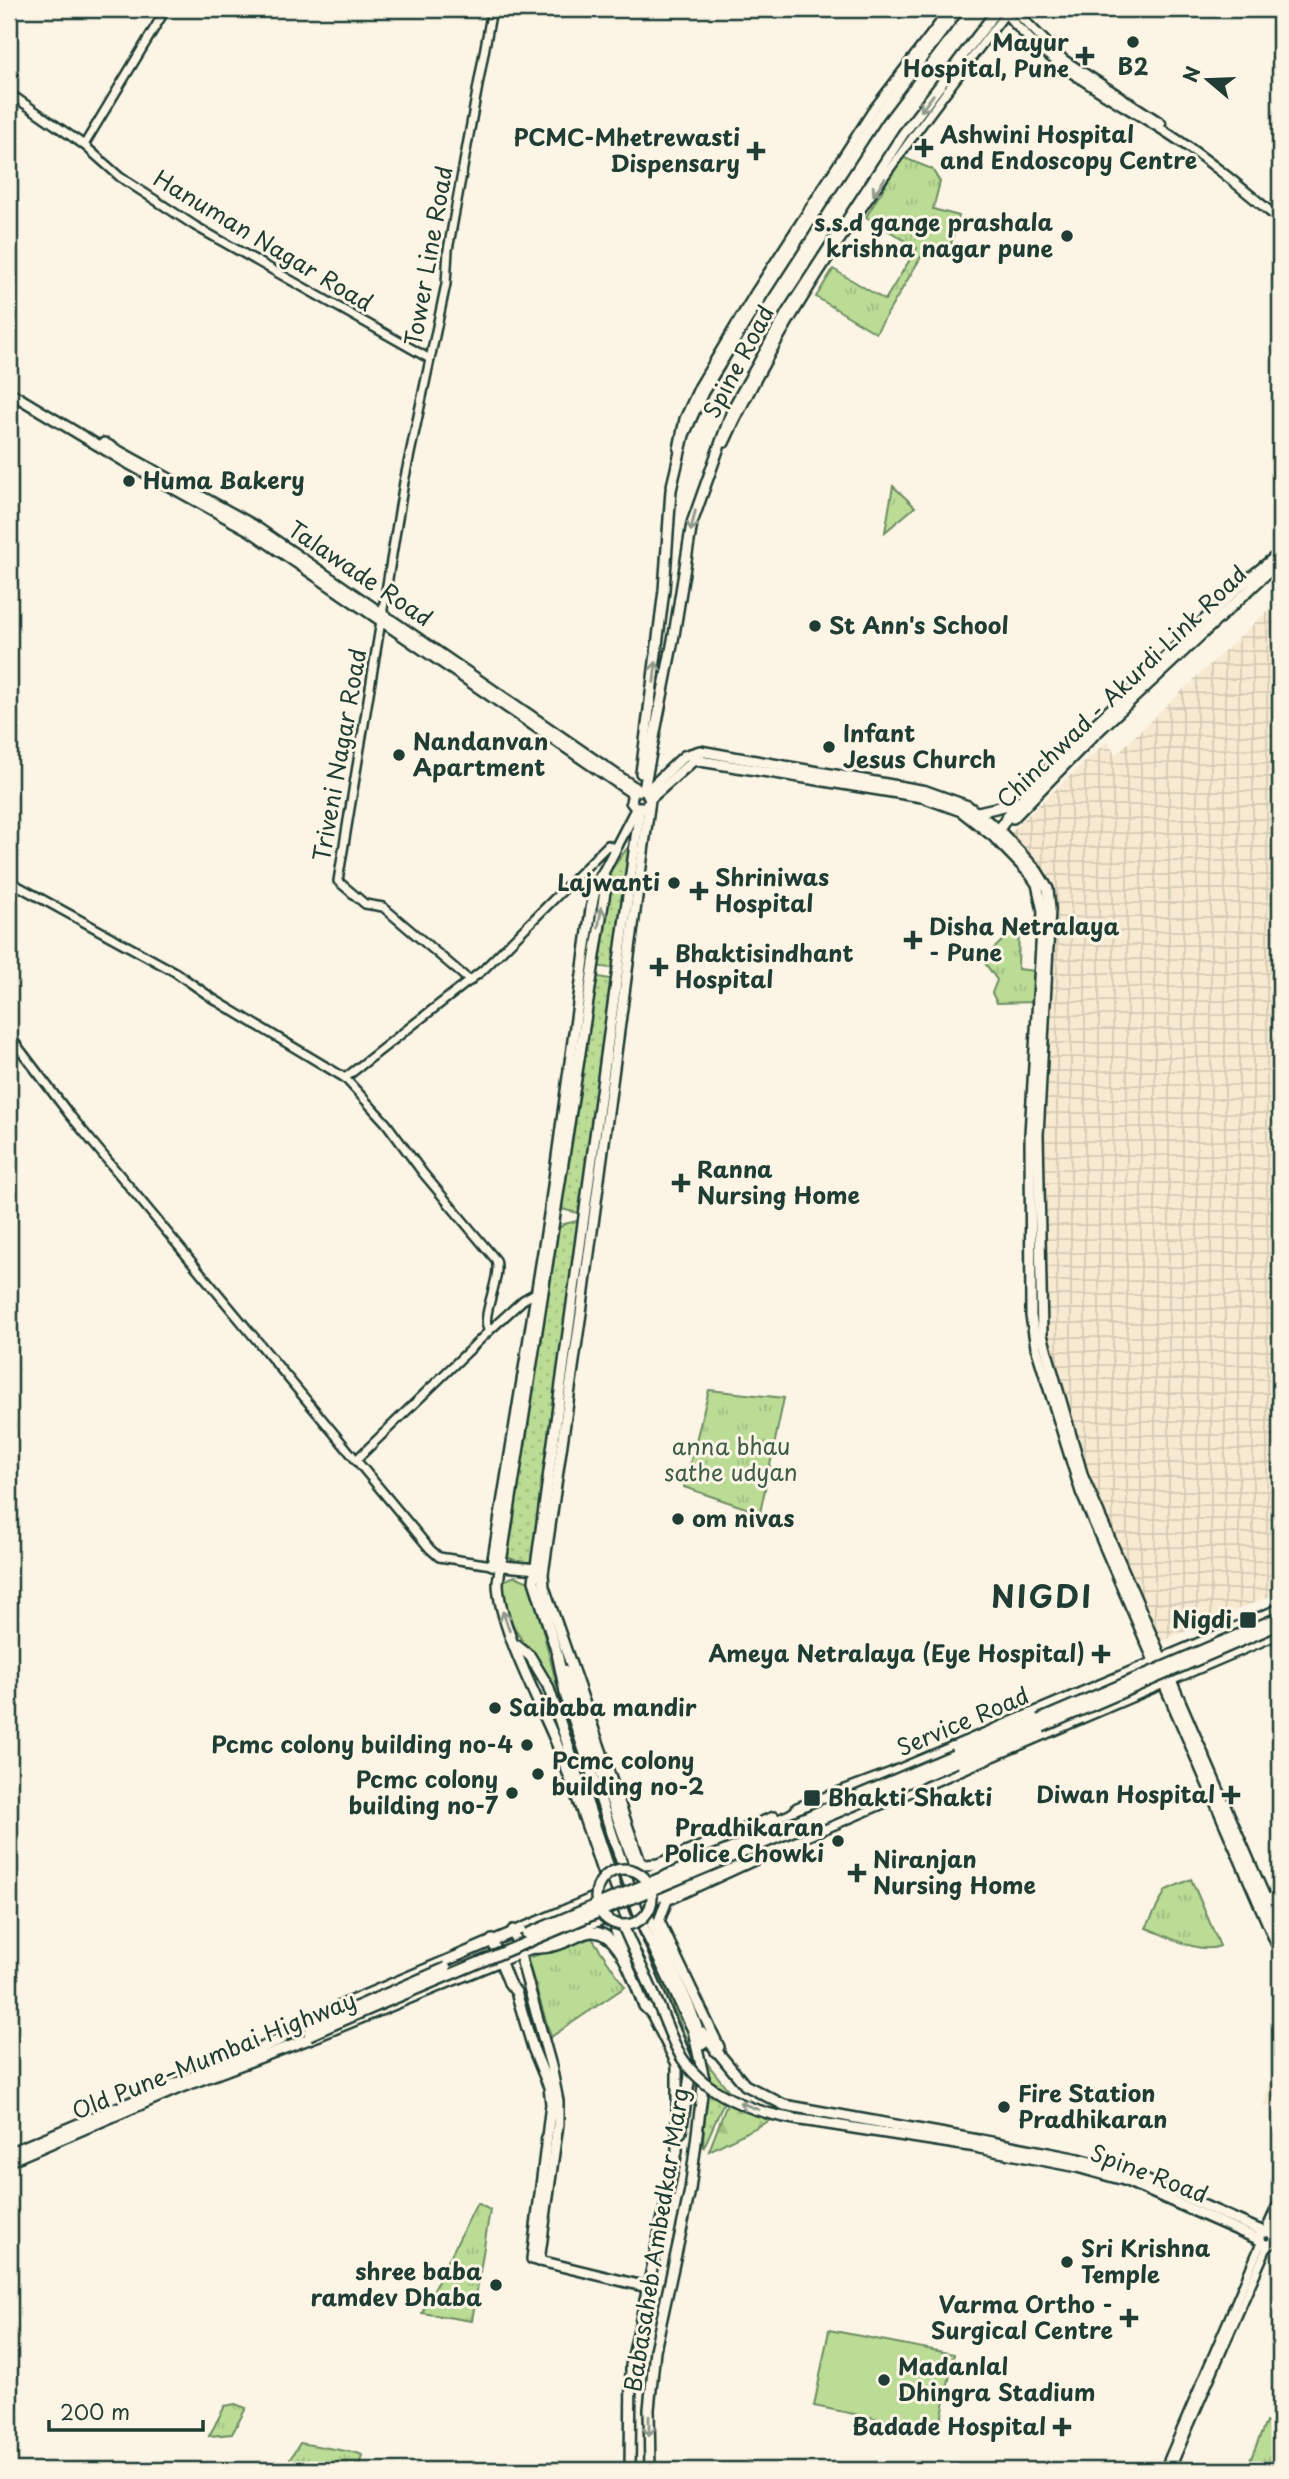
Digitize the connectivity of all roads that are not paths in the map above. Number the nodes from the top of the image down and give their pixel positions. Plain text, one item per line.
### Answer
1 (166, 9) edge
2 (492, 9) edge
3 (950, 9) edge
4 (959, 9) edge
5 (1005, 10) edge
6 (9, 93) edge
7 (84, 145) junction
8 (1280, 213) edge
9 (1280, 220) edge
10 (430, 359) junction
11 (9, 392) edge
12 (678, 454) junction
13 (714, 456) junction
14 (401, 510) joint
15 (1280, 553) edge
16 (1280, 561) edge
17 (383, 617) junction
18 (647, 759) junction
19 (643, 793) junction
20 (1018, 802) junction
21 (638, 808) junction
22 (978, 812) junction
23 (998, 832) junction
24 (614, 849) junction
25 (603, 873) junction
26 (9, 881) edge
27 (470, 981) junction
28 (9, 1035) edge
29 (345, 1078) junction
30 (537, 1292) junction
31 (489, 1331) junction
32 (356, 1460) junction
33 (497, 1565) junction
34 (539, 1570) junction
35 (1280, 1609) edge
36 (1280, 1617) edge
37 (1280, 1623) edge
38 (1280, 1633) edge
39 (515, 1644) junction
40 (558, 1653) junction
41 (1157, 1662) junction
42 (1166, 1682) junction
43 (1041, 1723) junction
44 (984, 1747) junction
45 (956, 1758) junction
46 (803, 1805) junction
47 (811, 1834) junction
48 (640, 1875) junction
49 (604, 1877) junction
50 (1280, 1894) edge
51 (596, 1897) junction
52 (652, 1900) junction
53 (1262, 1900) junction
54 (647, 1913) junction
55 (605, 1918) junction
56 (619, 1925) junction
57 (513, 1930) junction
58 (1280, 1932) edge
59 (492, 1940) junction
60 (527, 1950) junction
61 (1280, 1952) edge
62 (501, 1962) junction
63 (477, 1969) junction
64 (509, 1983) junction
65 (530, 1995) junction
66 (518, 1998) junction
67 (653, 2015) junction
68 (699, 2030) junction
69 (277, 2045) junction
70 (718, 2049) junction
71 (704, 2079) junction
72 (978, 2144) junction
73 (677, 2151) junction
74 (9, 2153) edge
75 (9, 2161) edge
76 (1280, 2201) edge
77 (1280, 2221) edge
78 (1268, 2239) edge
79 (1280, 2249) edge
80 (536, 2260) junction
81 (647, 2287) junction
82 (630, 2470) edge
83 (650, 2470) edge
84 (1164, 2470) edge
85 (1170, 2470) edge

1 - 7 street
2 - 10 street, Tower Line Road
3 - 12 street, Spine Road
4 - 12 main road, Spine Road
5 - 8 main road
5 - 9 main road
5 -> 13 street, Spine Road
5 -> 13 main road, Spine Road
6 - 7 street, Hanuman Nagar Road
7 - 10 street, Hanuman Nagar Road
10 - 14 street, Tower Line Road
11 - 17 main road, Talawade Road
18 -> 12 main road, Spine Road
13 -> 18 main road, Spine Road
14 - 17 street, Triveni Nagar Road
15 - 20 main road, Chinchwad - Akurdi Link Road
16 - 23 main road, Chinchwad - Akurdi Link Road
17 - 19 main road, Talawade Road
17 - 27 street, Triveni Nagar Road
18 - 19 main road, Spine Road
19 - 21 main road
19 - 21 main road
19 - 22 main road
19 - 23 main road
19 - 34 main road, Spine Road
20 - 22 main road
20 - 23 main road, Chinchwad - Akurdi Link Road
21 - 24 main road
21 - 34 main road
22 - 23 main road
23 - 41 main road
24 - 25 main road
24 - 27 street
25 - 30 main road
33 -> 25 main road
26 - 29 street
27 - 29 street
28 - 32 street
29 - 31 street
30 - 31 street
30 - 33 main road
31 - 32 street
32 - 33 street
33 - 34 main road
39 -> 33 main road
34 - 40 main road
34 - 46 main road, Service Road
35 - 41 main road, Service Road
36 - 43 main road, bridge
37 - 43 main road, bridge
38 - 42 main road
39 - 49 main road
39 - 73 main road
40 - 48 main road
40 - 71 main road
41 - 42 main road
41 - 45 main road, Service Road
42 - 45 main road
42 - 53 main road
43 - 44 main road
44 - 45 main road
44 - 45 main road
45 - 46 main road, Service Road
45 - 47 main road
45 - 69 main road, bridge
46 - 48 main road
47 - 52 main road
47 - 70 main road
48 - 49 main road, bridge
48 - 52 main road, bridge
49 - 51 main road, bridge
50 - 53 street
51 - 55 main road, bridge
51 - 57 main road
52 - 54 main road, bridge
53 - 58 main road
53 - 61 main road
54 - 56 main road, bridge
54 - 68 main road
55 - 56 main road, bridge
55 - 60 main road
56 - 67 main road
72 -> 56 main road, bridge
57 - 59 main road
57 - 60 main road
59 - 62 main road
59 - 69 main road
60 - 62 main road, Old Pune–Mumbai Highway
60 - 65 main road
60 - 67 main road
62 - 63 main road, Old Pune–Mumbai Highway
62 - 64 main road
63 - 64 main road
63 - 69 main road, Old Pune–Mumbai Highway
64 - 66 main road
65 - 66 main road
65 - 80 main road
66 - 80 main road
67 - 73 main road, Babasaheb Ambedkar Marg
68 - 70 main road
68 - 71 main road, Babasaheb Ambedkar Marg
69 - 74 main road, Old Pune–Mumbai Highway
69 - 75 main road, Old Pune–Mumbai Highway
70 - 72 main road
71 -> 83 main road, Babasaheb Ambedkar Marg
72 - 78 main road
73 - 81 main road, Babasaheb Ambedkar Marg
76 - 78 main road
77 - 78 main road
78 - 79 main road
78 - 84 street
78 - 85 street
80 - 81 main road
81 - 82 main road, Babasaheb Ambedkar Marg

